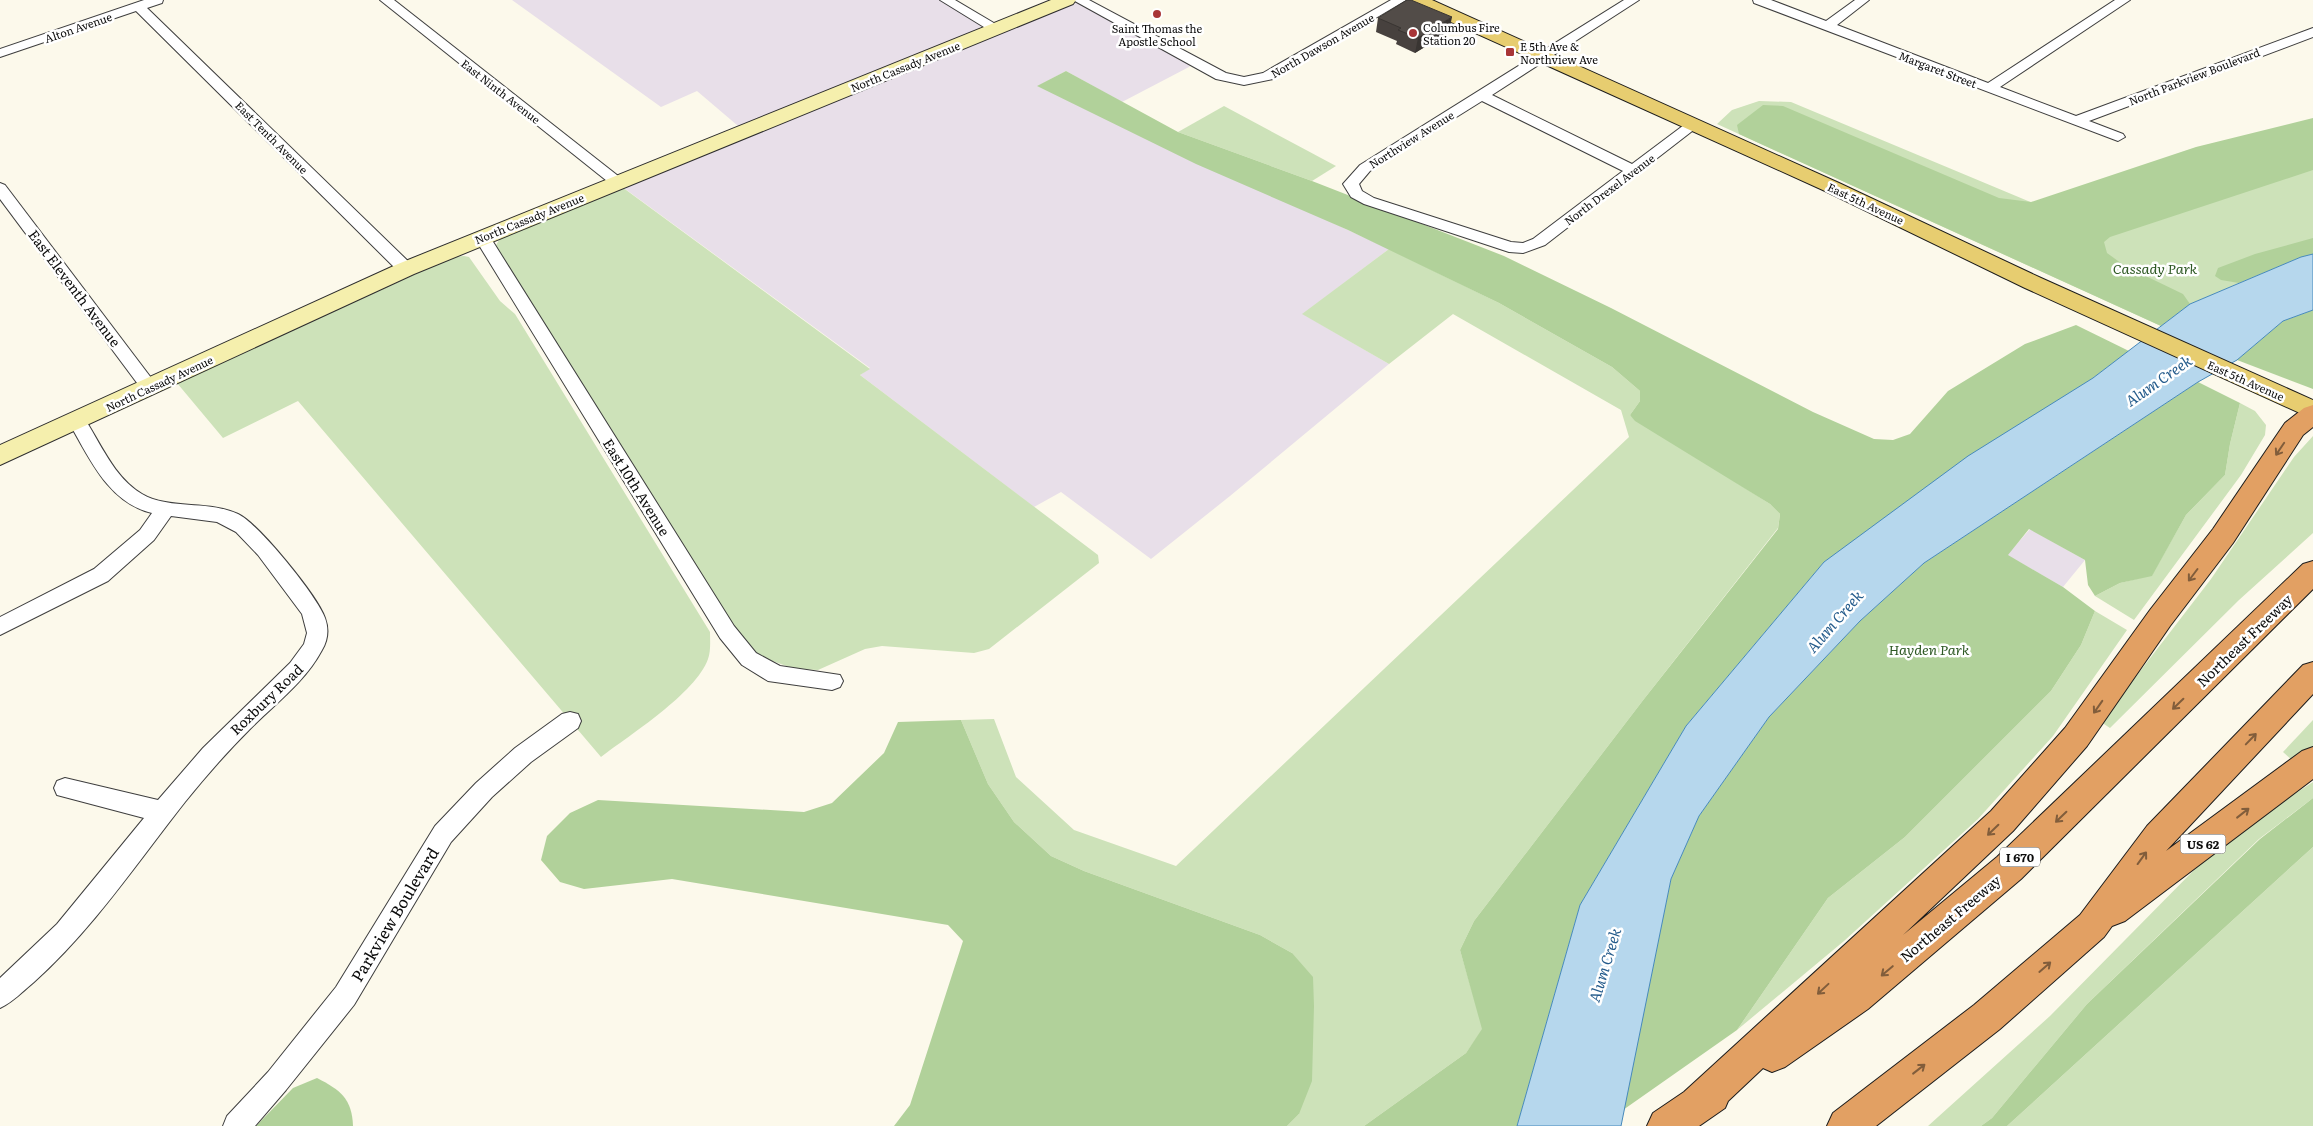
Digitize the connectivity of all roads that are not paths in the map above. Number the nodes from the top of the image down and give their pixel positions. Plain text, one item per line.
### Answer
1 (116, 0) edge
2 (157, 0) edge
3 (386, 0) edge
4 (946, 0) edge
5 (1067, 0) edge
6 (1080, 0) edge
7 (1400, 0) edge
8 (1416, 0) edge
9 (1633, 0) edge
10 (1759, 0) edge
11 (1862, 0) edge
12 (2124, 0) edge
13 (132, 8) junction
14 (1828, 26) junction
15 (997, 29) junction
16 (2313, 32) edge
17 (0, 53) edge
18 (1543, 58) junction
19 (1989, 88) junction
20 (1481, 95) junction
21 (2075, 121) junction
22 (1693, 125) junction
23 (2118, 138) dead end
24 (1634, 170) junction
25 (617, 182) junction
26 (0, 188) edge
27 (482, 237) junction
28 (1523, 248) joint
29 (406, 269) junction
30 (149, 387) junction
31 (2313, 412) edge
32 (77, 421) junction
33 (0, 456) edge
34 (165, 510) junction
35 (2313, 572) edge
36 (0, 627) edge
37 (2313, 674) edge
38 (832, 681) dead end
39 (570, 721) dead end
40 (2313, 761) edge
41 (65, 788) dead end
42 (163, 812) junction
43 (2092, 926) junction
44 (0, 995) edge
45 (1697, 1105) junction
46 (237, 1126) edge
47 (1666, 1126) edge
48 (1846, 1126) edge

1 - 13 street, East Tenth Avenue
2 - 13 street, Alton Avenue
3 - 25 street, East Ninth Avenue
4 - 15 street
5 - 15 main road, North Cassady Avenue
6 - 7 street, North Dawson Avenue
8 - 18 main road, East 5th Avenue
9 - 18 street, Northview Avenue
10 - 14 street, Margaret Street
11 - 14 street
12 - 19 street
13 - 17 street, Alton Avenue
13 - 29 street, East Tenth Avenue
14 - 19 street, Margaret Street
15 - 25 main road, North Cassady Avenue
16 - 21 street, North Parkview Boulevard
18 - 20 street, Northview Avenue
18 - 22 main road, East 5th Avenue
19 - 21 street, Margaret Street
20 - 24 street
20 - 28 street, Northview Avenue
21 - 23 street, Margaret Street
22 - 24 street, North Drexel Avenue
22 - 31 main road, East 5th Avenue
24 - 28 street, North Drexel Avenue
25 - 27 main road, North Cassady Avenue
26 - 30 street, East Eleventh Avenue
27 - 29 main road, North Cassady Avenue
27 - 38 street, East 10th Avenue
29 - 30 main road, North Cassady Avenue
30 - 32 main road, North Cassady Avenue
31 -> 45 highway
32 - 33 main road, North Cassady Avenue
32 - 34 street, Roxbury Road
34 - 36 street
34 - 42 street, Roxbury Road
35 -> 45 highway, Northeast Freeway / I 670
43 -> 37 highway
39 - 46 street, Parkview Boulevard
43 -> 40 highway, US 62
41 - 42 street
42 - 44 street, Roxbury Road
48 -> 43 highway
45 - 47 highway, Northeast Freeway / I 670

